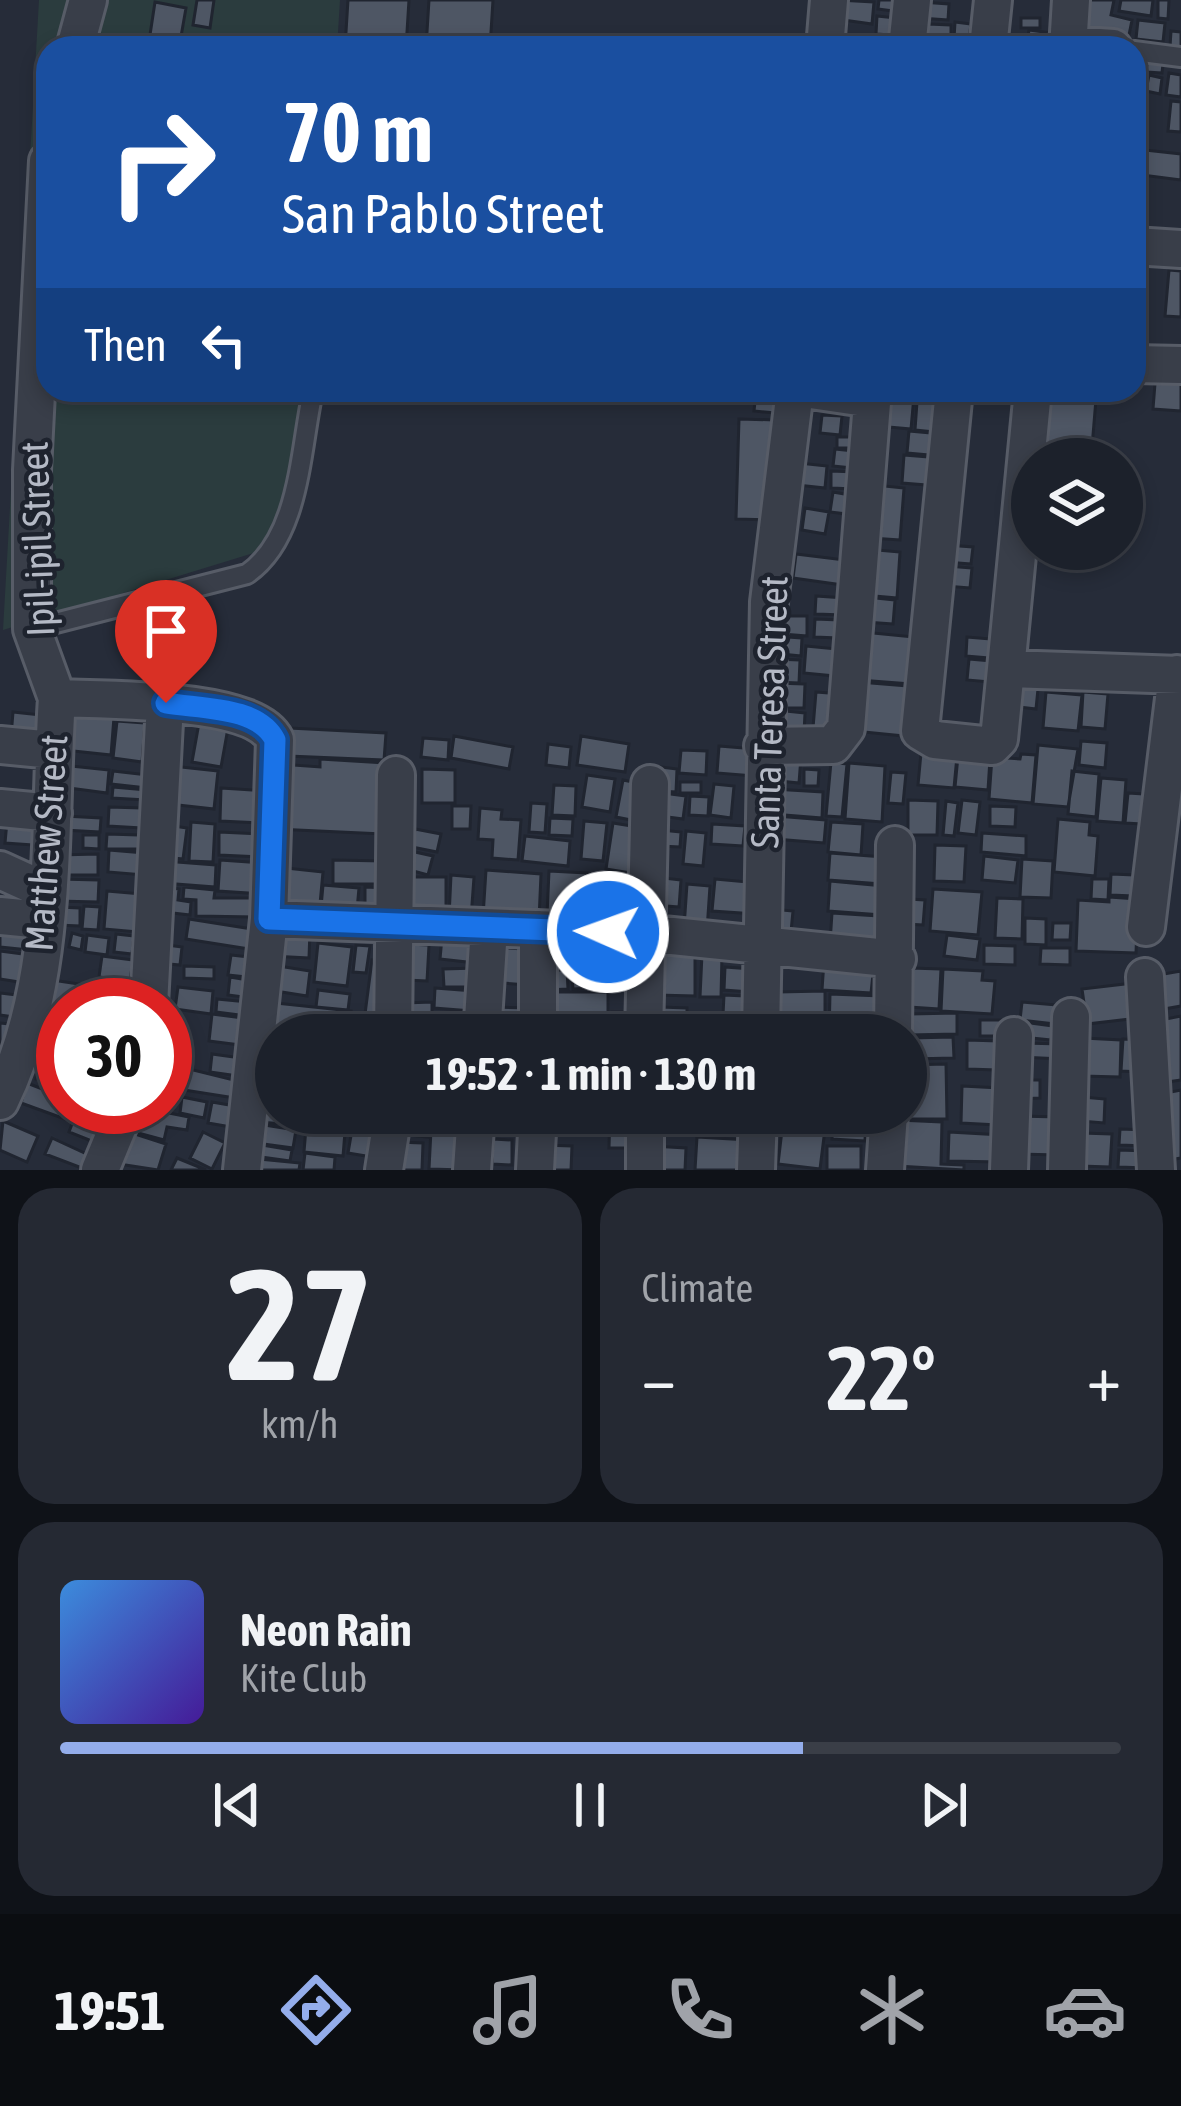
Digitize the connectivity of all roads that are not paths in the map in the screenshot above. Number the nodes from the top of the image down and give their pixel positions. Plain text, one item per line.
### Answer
1 (88, 0) edge
2 (829, 0) edge
3 (912, 0) edge
4 (993, 0) edge
5 (1071, 0) edge
6 (78, 36) edge
7 (826, 36) edge
8 (908, 36) edge
9 (989, 36) edge
10 (1069, 36) edge
11 (1146, 53) edge
12 (1181, 57) edge
13 (1146, 247) edge
14 (1181, 249) edge
15 (1146, 364) edge
16 (1181, 364) edge
17 (36, 393) edge
18 (312, 402) edge
19 (794, 402) edge
20 (872, 402) edge
21 (953, 402) edge
22 (1032, 402) edge
23 (32, 629) junction
24 (1006, 669) junction
25 (1179, 675) edge
26 (57, 698) junction
27 (166, 703) junction
28 (0, 745) edge
29 (763, 746) junction
30 (53, 750) junction
31 (396, 775) dead end
32 (1171, 779) edge
33 (650, 784) dead end
34 (0, 808) edge
35 (53, 813) junction
36 (895, 845) dead end
37 (0, 870) edge
38 (1165, 882) edge
39 (44, 906) junction
40 (0, 916) edge
41 (269, 919) junction
42 (393, 926) junction
43 (1146, 927) dead end
44 (489, 928) junction
45 (538, 929) junction
46 (644, 933) junction
47 (764, 943) junction
48 (898, 959) junction
49 (1145, 977) dead end
50 (150, 978) edge
51 (1164, 1013) edge
52 (393, 1014) edge
53 (483, 1014) edge
54 (538, 1014) edge
55 (644, 1014) edge
56 (762, 1014) edge
57 (894, 1014) edge
58 (1071, 1017) dead end
59 (14, 1022) edge
60 (1014, 1036) dead end
61 (1166, 1087) edge
62 (0, 1101) edge
63 (115, 1134) edge
64 (390, 1134) edge
65 (475, 1134) edge
66 (537, 1134) edge
67 (645, 1134) edge
68 (757, 1134) edge
69 (888, 1134) edge
70 (1164, 1165) edge
71 (100, 1170) edge
72 (242, 1170) edge
73 (384, 1170) edge
74 (472, 1170) edge
75 (535, 1170) edge
76 (645, 1170) edge
77 (756, 1170) edge
78 (886, 1170) edge
79 (1009, 1170) edge
80 (1067, 1170) edge

1 - 6 street
2 - 7 street
3 - 8 street
4 - 9 street
5 - 10 street
11 - 12 lane
13 - 14 street
15 - 16 street
17 - 23 street, Ipil-ipil Street
18 - 23 lane
19 - 29 street, Santa Teresa Street
20 - 29 street
21 - 24 street
22 - 24 street
23 - 26 street, Ipil-ipil Street
24 - 25 street
25 - 32 street
26 - 27 street
26 - 30 street, Matthew Street
27 - 41 street
27 - 50 street
28 - 30 street
29 - 47 street, Santa Teresa Street
30 - 35 street, Matthew Street
31 - 42 street
32 - 38 street
33 - 46 street
34 - 35 street
35 - 39 street, Matthew Street
36 - 48 street
37 - 39 street
38 - 43 street
39 - 40 street
39 - 59 street, Matthew Street
41 - 42 street
41 - 72 street
42 - 44 street
42 - 52 street
44 - 45 street
44 - 53 street
45 - 46 street
45 - 54 street
46 - 47 street
46 - 55 street
47 - 48 street
47 - 56 street, Santa Teresa Street
48 - 57 street
49 - 51 street
51 - 61 street
58 - 80 street
59 - 62 street
60 - 79 street
61 - 70 street
63 - 71 street
64 - 73 street
65 - 74 street
66 - 75 street
67 - 76 street
68 - 77 street
69 - 78 street

